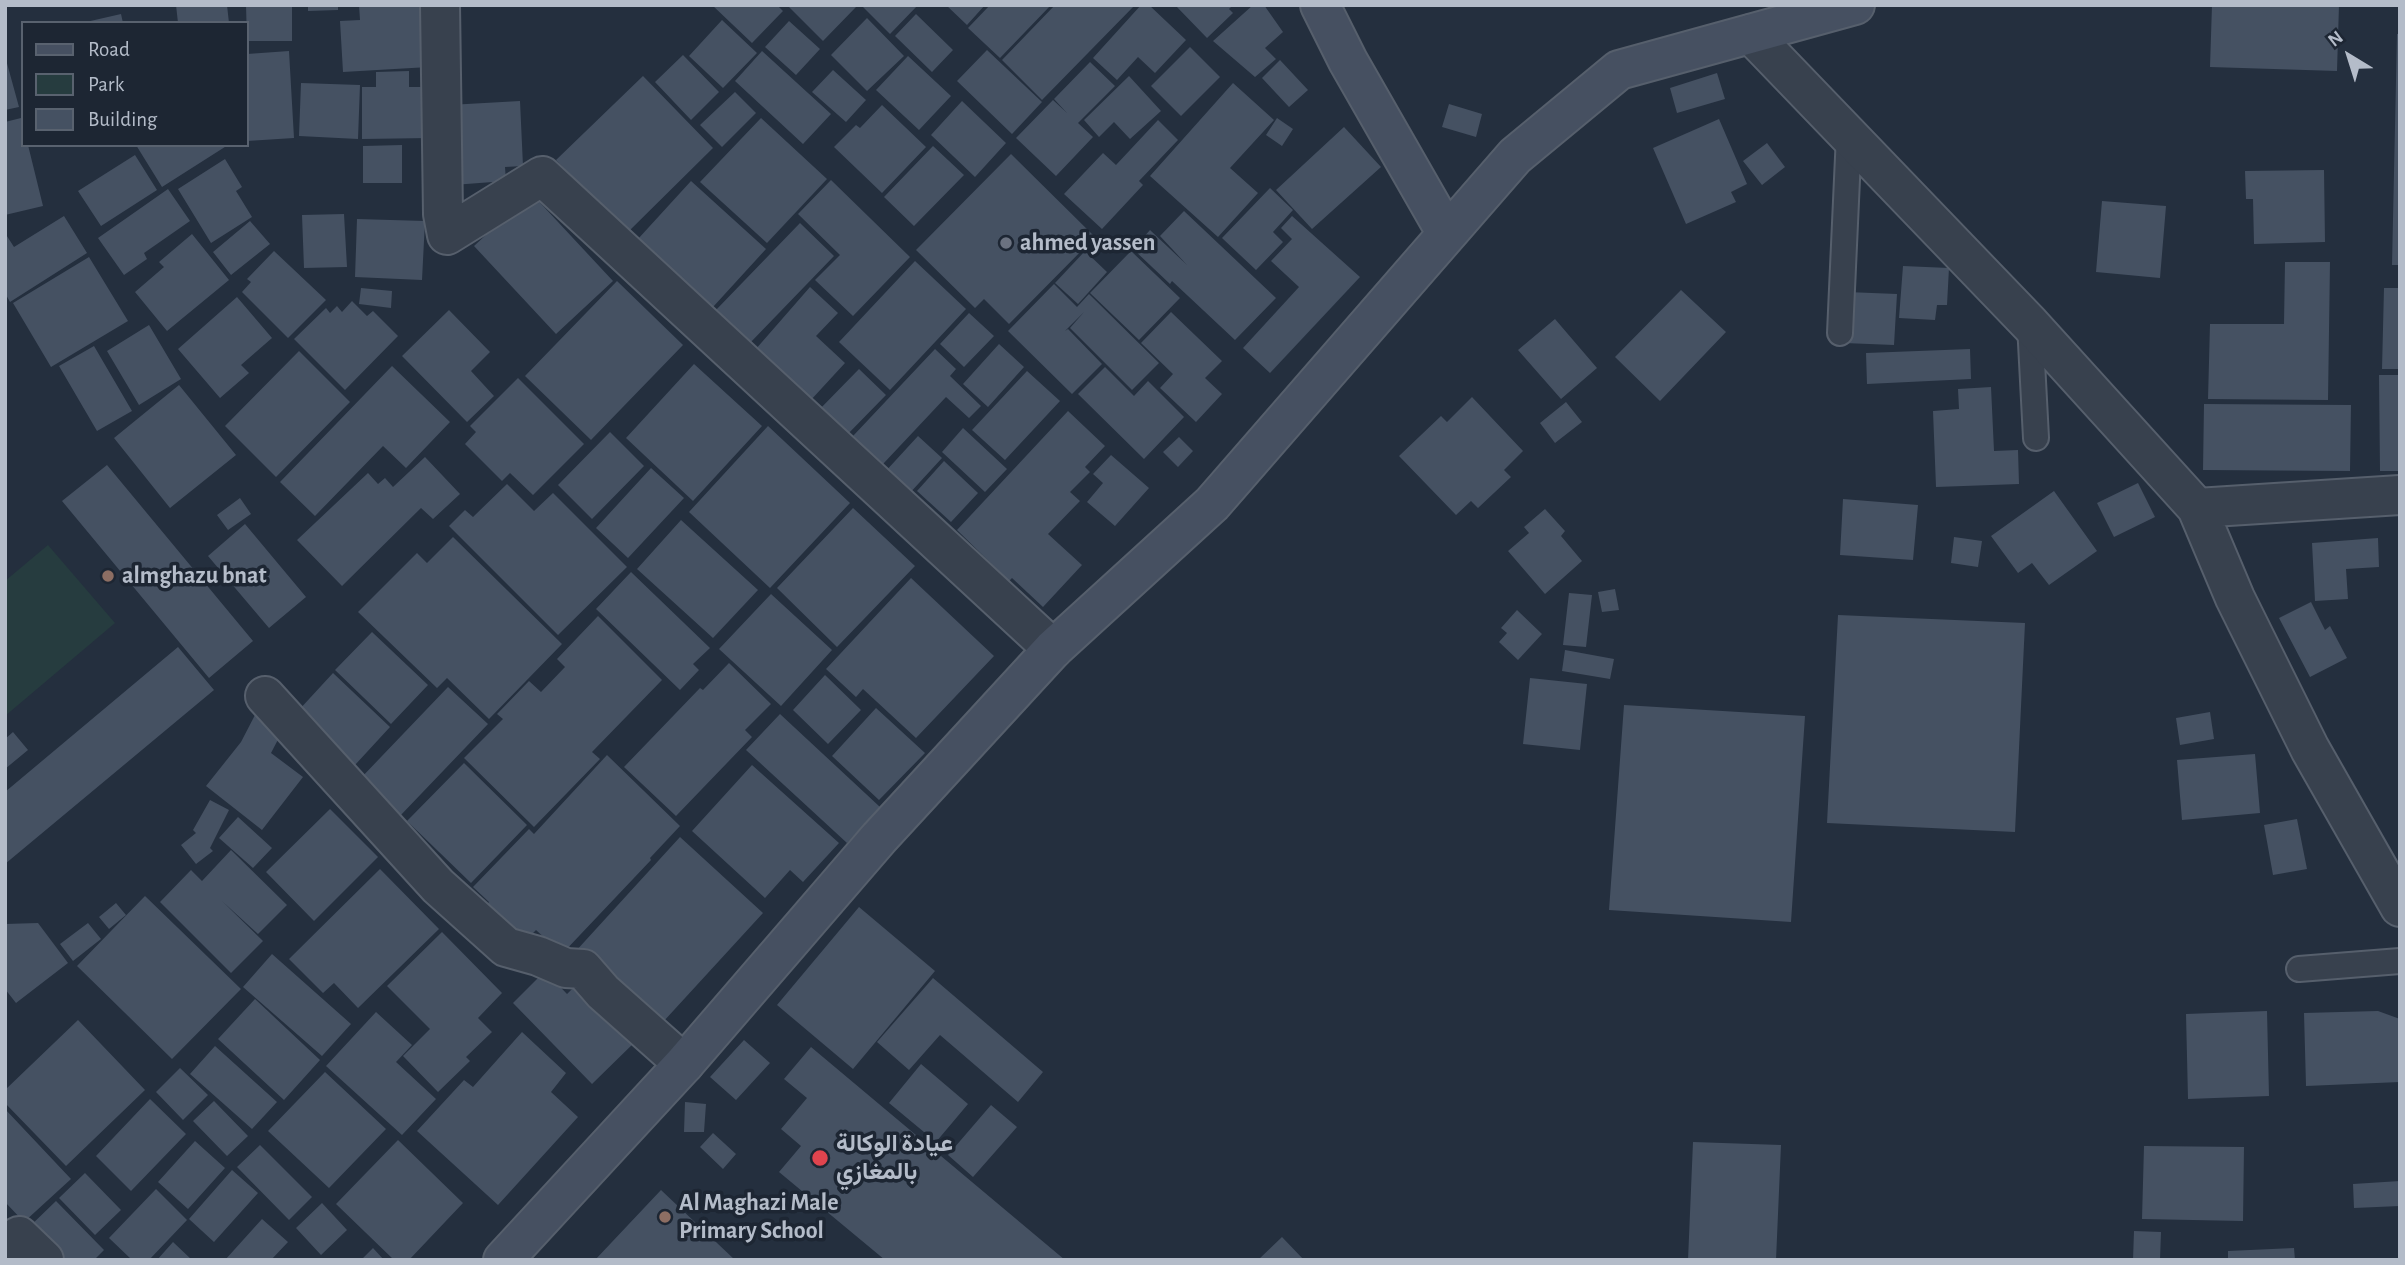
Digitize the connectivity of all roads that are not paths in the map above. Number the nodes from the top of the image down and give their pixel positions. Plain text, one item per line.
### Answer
1 (440, 5) edge
2 (1320, 5) edge
3 (1855, 5) edge
4 (1751, 34) junction
5 (1849, 135) junction
6 (1447, 234) junction
7 (2030, 324) junction
8 (1840, 333) dead end
9 (2036, 438) dead end
10 (2400, 495) edge
11 (2197, 508) junction
12 (1053, 649) junction
13 (265, 696) dead end
14 (2400, 907) edge
15 (2400, 961) edge
16 (2299, 969) dead end
17 (684, 1064) junction
18 (5, 1245) edge
19 (44, 1260) edge
20 (503, 1260) edge

1 - 12 street
2 - 6 street
3 - 4 street
4 - 5 street
4 - 6 street
5 - 7 street
5 - 8 lane
6 - 12 street
7 - 9 lane
7 - 11 street
10 - 11 street
11 - 14 street
12 - 17 street
13 - 17 street
15 - 16 lane
17 - 20 street
18 - 19 street

